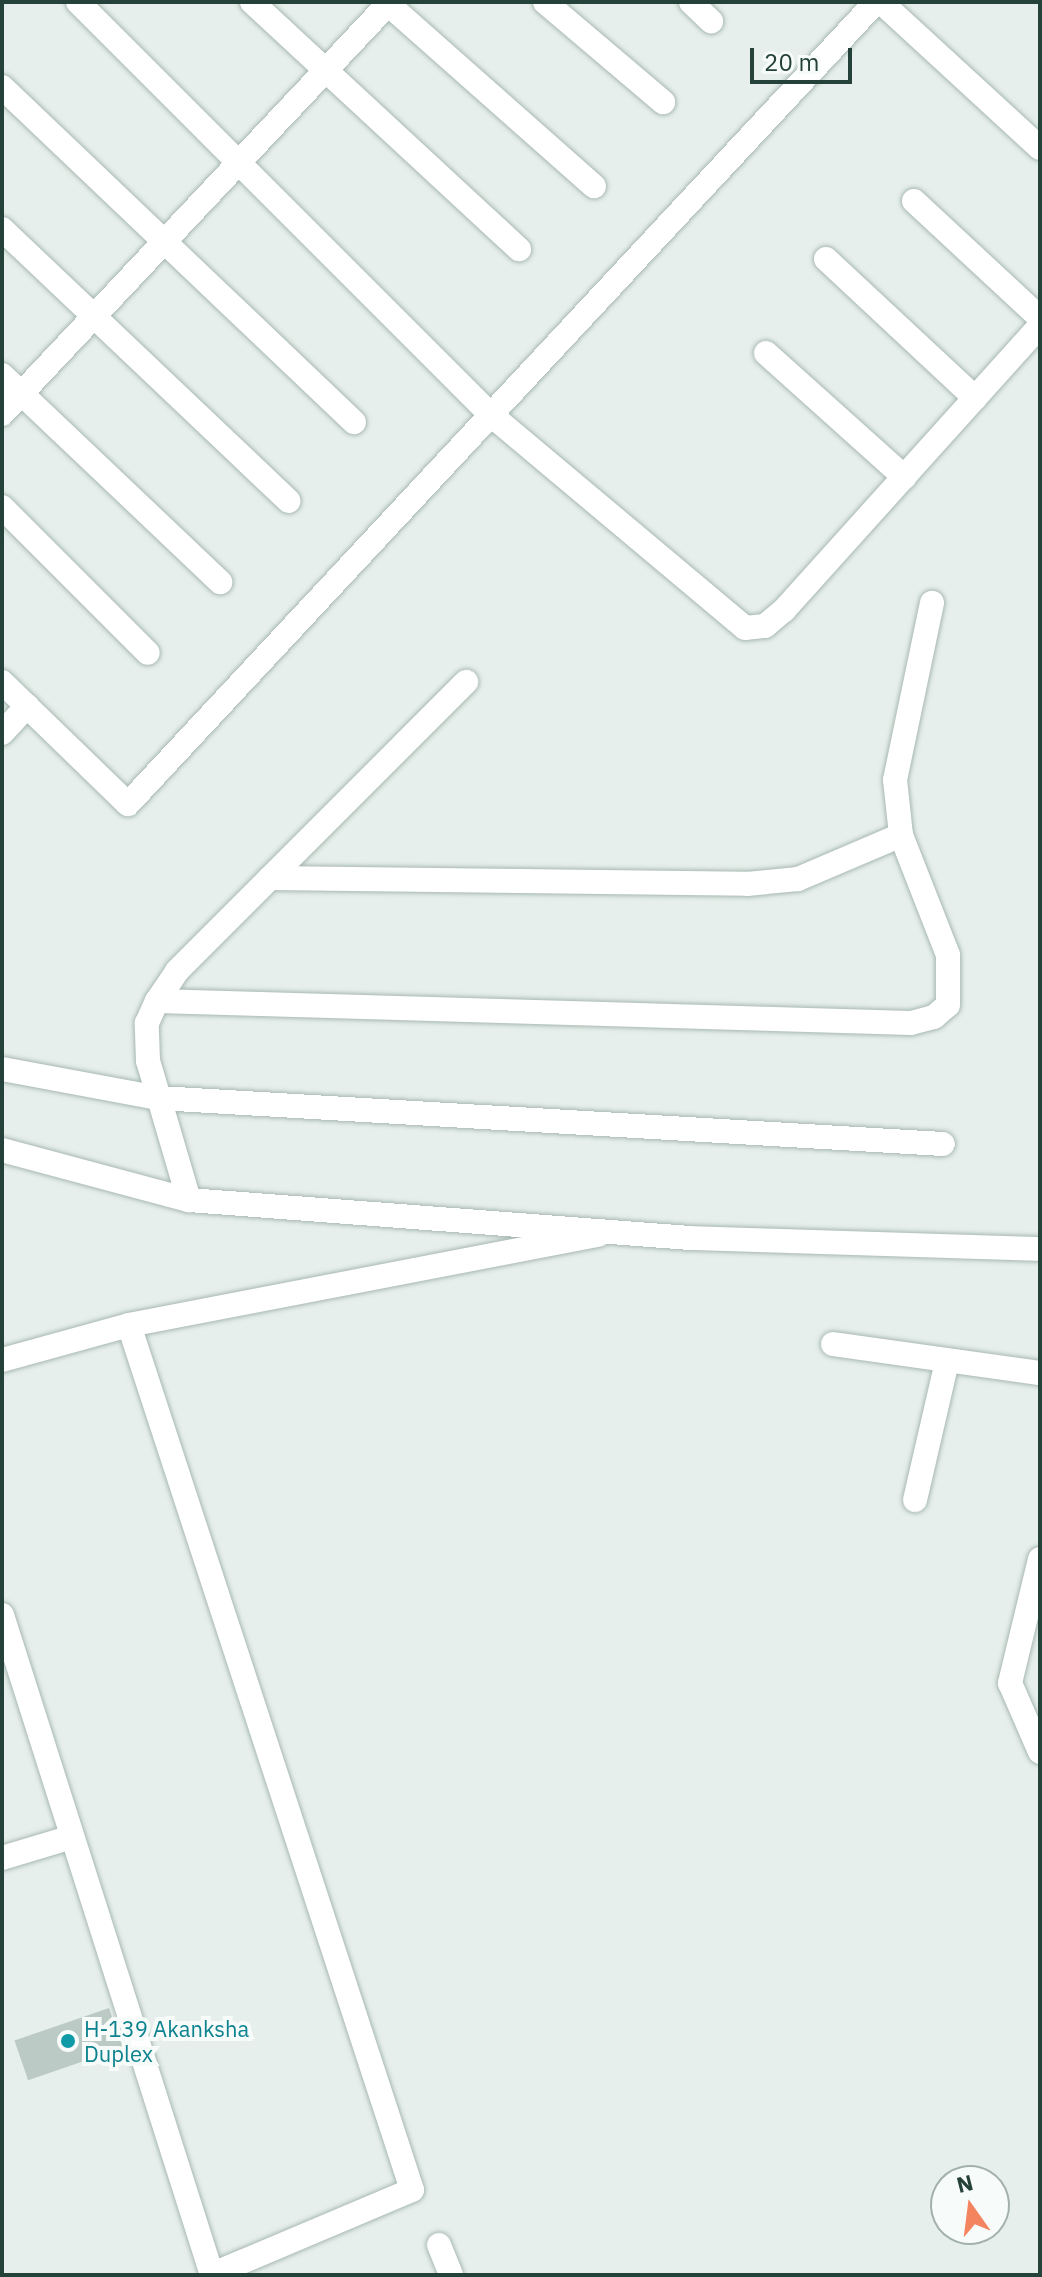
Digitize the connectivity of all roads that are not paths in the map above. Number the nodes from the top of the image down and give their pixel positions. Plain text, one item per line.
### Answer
1 (78, 2) edge
2 (252, 2) edge
3 (545, 2) edge
4 (691, 2) edge
5 (878, 2) edge
6 (389, 3) edge
7 (711, 21) dead end
8 (322, 71) junction
9 (2, 87) edge
10 (663, 102) dead end
11 (1040, 148) edge
12 (237, 158) junction
13 (594, 186) dead end
14 (914, 201) dead end
15 (2, 229) edge
16 (160, 242) junction
17 (519, 249) dead end
18 (826, 259) dead end
19 (94, 314) junction
20 (1040, 318) edge
21 (1040, 326) edge
22 (766, 353) dead end
23 (2, 375) edge
24 (21, 393) junction
25 (975, 398) junction
26 (2, 414) edge
27 (490, 414) junction
28 (354, 422) dead end
29 (904, 477) junction
30 (289, 501) dead end
31 (2, 507) edge
32 (220, 582) dead end
33 (932, 603) dead end
34 (148, 653) dead end
35 (2, 682) edge
36 (466, 682) dead end
37 (27, 706) junction
38 (2, 733) edge
39 (901, 835) junction
40 (270, 878) junction
41 (157, 1001) junction
42 (2, 1069) edge
43 (159, 1098) junction
44 (943, 1144) dead end
45 (2, 1150) edge
46 (189, 1200) junction
47 (630, 1228) junction
48 (1040, 1249) edge
49 (129, 1325) junction
50 (833, 1344) dead end
51 (2, 1360) edge
52 (947, 1361) junction
53 (1040, 1373) edge
54 (915, 1500) dead end
55 (1040, 1559) edge
56 (1032, 1610) edge
57 (2, 1615) edge
58 (1040, 1752) edge
59 (72, 1837) junction
60 (2, 1858) edge
61 (439, 2245) dead end
62 (212, 2275) edge
63 (451, 2275) edge

1 - 12 street
2 - 8 street
3 - 10 street
4 - 7 street
5 - 11 street
5 - 27 street
6 - 8 street
6 - 13 street
8 - 12 street
8 - 17 street
9 - 16 street
12 - 16 street
12 - 27 street
14 - 20 street
15 - 19 street
16 - 19 street
16 - 28 street
18 - 25 street
19 - 24 street
19 - 30 street
21 - 25 street
22 - 29 street
23 - 24 street
24 - 26 street
24 - 32 street
25 - 29 street
27 - 29 street
27 - 37 street
31 - 34 street
33 - 39 street
35 - 37 street
36 - 40 street
37 - 38 street
39 - 40 street
39 - 41 street
40 - 41 street
41 - 43 street
42 - 43 street
43 - 44 street
43 - 46 street
45 - 46 street
46 - 47 street
47 - 48 street
47 - 49 street
49 - 51 street
49 - 62 street
50 - 52 street
52 - 53 street
52 - 54 street
55 - 56 street
56 - 58 street
57 - 59 street
59 - 60 street
59 - 62 street
61 - 63 street

